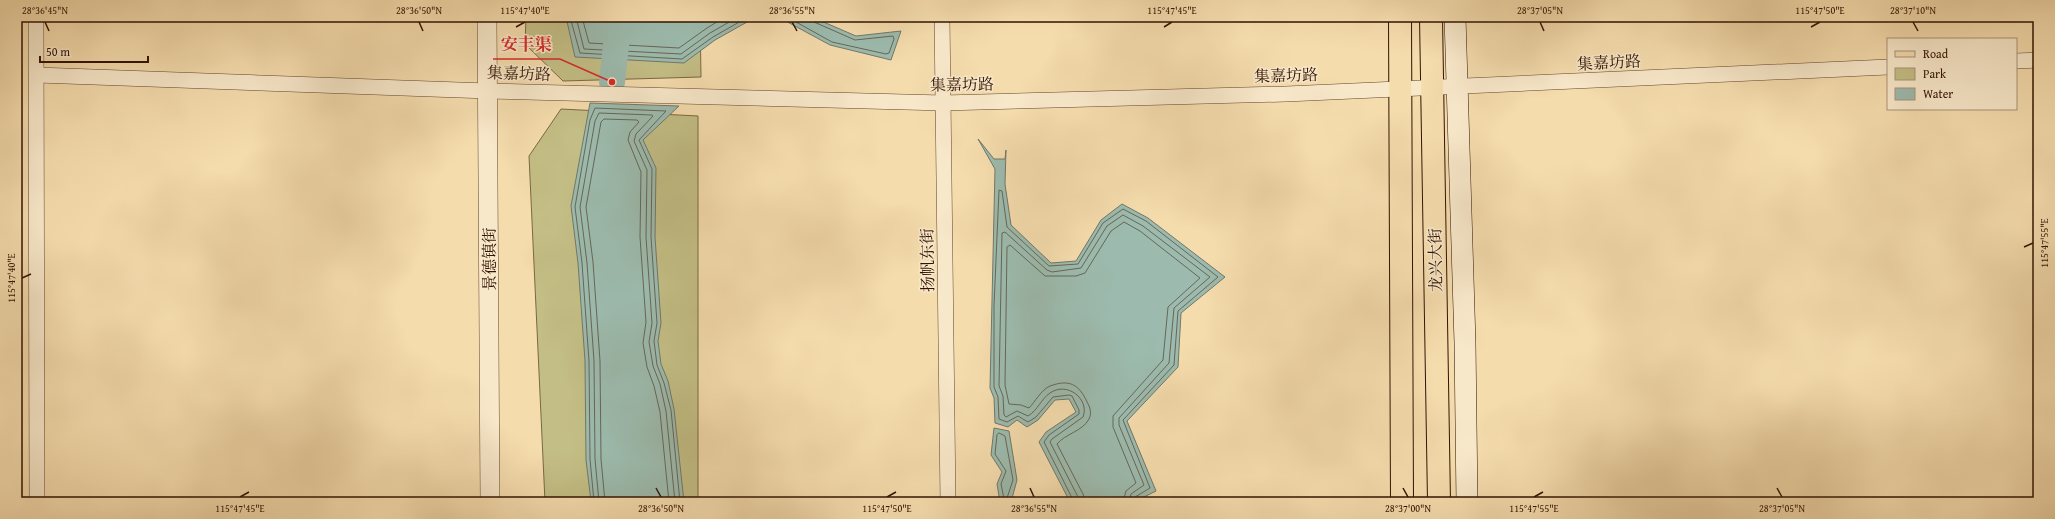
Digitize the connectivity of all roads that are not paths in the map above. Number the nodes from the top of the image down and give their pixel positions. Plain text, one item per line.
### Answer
1 (36, 17) edge
2 (487, 17) edge
3 (942, 17) edge
4 (1400, 17) edge
5 (1431, 17) edge
6 (1455, 17) edge
7 (2038, 60) edge
8 (2017, 61) edge
9 (1887, 67) edge
10 (37, 75) junction
11 (1457, 87) junction
12 (1401, 88) junction
13 (1432, 88) junction
14 (488, 91) junction
15 (943, 103) junction
16 (37, 502) edge
17 (490, 502) edge
18 (948, 502) edge
19 (1402, 502) edge
20 (1439, 502) edge
21 (1467, 502) edge

1 - 10 street
2 - 14 street, 景德镇街
3 - 15 street, 扬帆东街
4 - 12 main road, 龙兴大街
5 - 13 main road, 龙兴大街
6 - 11 main road
7 - 8 street
9 - 11 street, 集嘉坊路
10 - 14 street, 集嘉坊路
10 - 16 street
11 - 13 street, 集嘉坊路
11 - 21 main road
12 - 13 street, 集嘉坊路
12 - 15 street, 集嘉坊路
12 - 19 main road, 龙兴大街
13 - 20 main road, 龙兴大街
14 - 15 street, 集嘉坊路
14 - 17 street, 景德镇街
15 - 18 street, 扬帆东街

